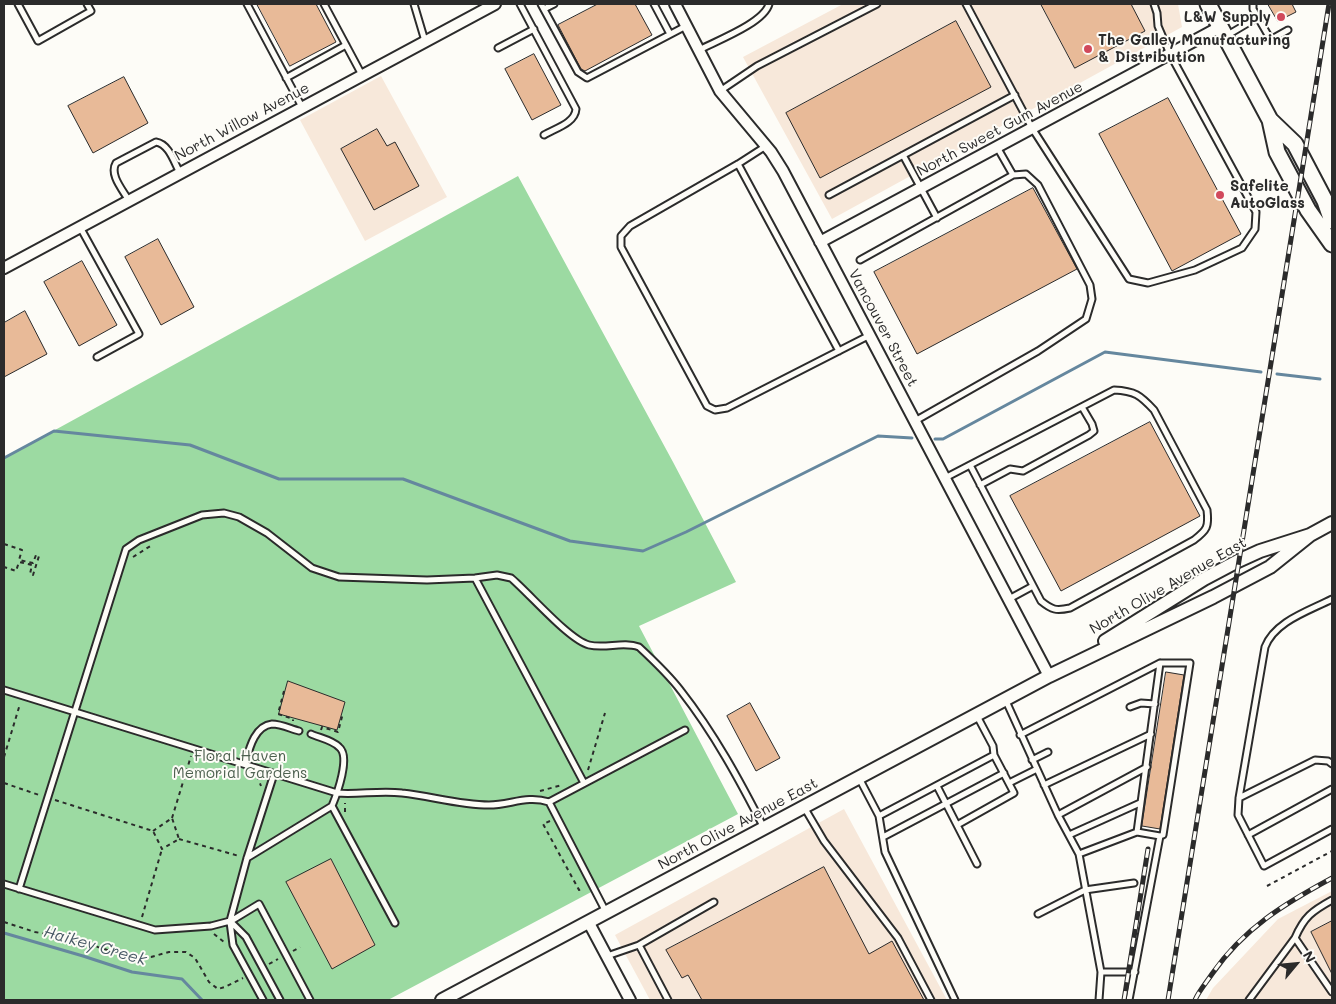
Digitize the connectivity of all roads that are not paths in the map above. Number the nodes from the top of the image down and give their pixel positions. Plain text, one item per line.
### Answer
1 (18, 4) edge
2 (87, 4) edge
3 (247, 4) edge
4 (324, 4) edge
5 (414, 4) edge
6 (495, 4) edge
7 (520, 4) edge
8 (554, 4) edge
9 (654, 4) edge
10 (675, 4) edge
11 (769, 4) edge
12 (878, 4) edge
13 (966, 4) edge
14 (1154, 4) edge
15 (1208, 4) edge
16 (1253, 4) edge
17 (542, 6) edge
18 (1258, 17) junction
19 (686, 26) junction
20 (534, 29) junction
21 (1288, 30) dead end
22 (1223, 31) junction
23 (670, 34) junction
24 (425, 41) junction
25 (346, 45) junction
26 (498, 48) dead end
27 (698, 50) junction
28 (1170, 54) junction
29 (362, 75) junction
30 (286, 78) junction
31 (720, 91) junction
32 (1015, 95) junction
33 (302, 107) junction
34 (1270, 120) junction
35 (1032, 128) junction
36 (544, 135) dead end
37 (766, 146) junction
38 (997, 147) junction
39 (903, 155) junction
40 (738, 164) junction
41 (180, 173) junction
42 (1013, 176) junction
43 (922, 188) junction
44 (829, 195) dead end
45 (128, 200) junction
46 (937, 218) junction
47 (1332, 220) edge
48 (80, 226) junction
49 (820, 242) junction
50 (1332, 244) edge
51 (860, 260) dead end
52 (4, 268) edge
53 (870, 336) junction
54 (839, 351) junction
55 (97, 357) dead end
56 (1082, 407) junction
57 (915, 421) junction
58 (970, 465) junction
59 (945, 478) junction
60 (980, 485) junction
61 (1332, 523) edge
62 (1310, 535) junction
63 (475, 578) junction
64 (1033, 586) junction
65 (1009, 599) junction
66 (1332, 599) edge
67 (1160, 664) junction
68 (1049, 676) junction
69 (4, 690) edge
70 (1005, 699) junction
71 (1155, 704) junction
72 (1130, 707) dead end
73 (76, 713) junction
74 (976, 715) junction
75 (685, 730) dead end
76 (299, 731) dead end
77 (310, 734) dead end
78 (1151, 734) junction
79 (1020, 735) junction
80 (1048, 752) dead end
81 (994, 755) junction
82 (1032, 760) junction
83 (245, 764) junction
84 (1332, 764) edge
85 (1147, 767) junction
86 (1037, 769) junction
87 (1004, 773) junction
88 (274, 774) junction
89 (859, 777) junction
90 (584, 783) junction
91 (1009, 783) junction
92 (1044, 785) junction
93 (937, 786) junction
94 (1332, 789) edge
95 (337, 793) junction
96 (1239, 798) junction
97 (549, 802) junction
98 (946, 803) junction
99 (1140, 803) junction
100 (332, 806) junction
101 (804, 806) junction
102 (1058, 815) junction
103 (879, 816) junction
104 (957, 825) junction
105 (764, 828) junction
106 (1332, 829) edge
107 (1137, 832) junction
108 (1069, 835) junction
109 (1248, 835) junction
110 (1160, 836) junction
111 (882, 837) junction
112 (1079, 854) junction
113 (247, 858) junction
114 (977, 864) dead end
115 (1134, 883) dead end
116 (4, 884) edge
117 (19, 889) junction
118 (1085, 890) junction
119 (1332, 900) edge
120 (714, 902) dead end
121 (607, 913) junction
122 (1038, 914) dead end
123 (230, 921) junction
124 (395, 923) dead end
125 (589, 923) junction
126 (1295, 938) junction
127 (639, 944) junction
128 (606, 956) junction
129 (1101, 972) junction
130 (1135, 972) junction
131 (1332, 992) edge
132 (263, 1000) edge
133 (280, 1000) edge
134 (310, 1000) edge
135 (442, 1000) edge
136 (630, 1000) edge
137 (668, 1000) edge
138 (931, 1000) edge
139 (956, 1000) edge
140 (1099, 1000) edge
141 (1129, 1000) edge
142 (1249, 1000) edge

1 - 2 lane
3 - 30 lane
4 - 25 lane
5 - 24 lane
6 - 24 street, North Willow Avenue
7 - 20 lane
8 - 17 lane
9 - 23 lane
10 - 19 street, Vancouver Street
11 - 27 lane
12 - 31 lane
13 - 32 lane
14 - 28 lane
15 - 22 main road
16 - 18 lane
17 - 23 lane
18 - 21 lane
18 - 22 lane
19 - 23 lane
19 - 27 street, Vancouver Street
20 - 26 lane
20 - 36 lane
22 - 28 street, North Sweet Gum Avenue
22 - 34 main road
24 - 29 street, North Willow Avenue
25 - 29 lane
25 - 30 lane
27 - 31 street, Vancouver Street
28 - 35 street, North Sweet Gum Avenue
28 - 35 lane
29 - 33 street, North Willow Avenue
30 - 33 lane
31 - 37 street, Vancouver Street
32 - 35 lane
32 - 39 lane
33 - 41 street, North Willow Avenue
34 - 47 main road
34 - 50 main road
35 - 38 street, North Sweet Gum Avenue
37 - 40 lane
37 - 49 street, Vancouver Street
38 - 42 lane
38 - 43 street, North Sweet Gum Avenue
39 - 43 lane
39 - 44 lane
40 - 54 lane
40 - 54 lane
41 - 45 street, North Willow Avenue
41 - 45 lane
42 - 46 lane
42 - 57 lane
43 - 46 lane
43 - 49 street, North Sweet Gum Avenue
45 - 48 street, North Willow Avenue
46 - 51 lane
48 - 52 street, North Willow Avenue
48 - 55 lane
49 - 53 street, Vancouver Street
53 - 54 lane
53 - 57 street, Vancouver Street
56 - 58 lane
56 - 60 lane
56 - 64 lane
57 - 59 street, Vancouver Street
58 - 59 lane
58 - 60 lane
59 - 65 street, Vancouver Street
60 - 64 lane
61 - 62 street, North Olive Avenue East
62 - 68 street, North Olive Avenue East
62 - 68 street, North Olive Avenue East
63 - 73 lane
63 - 90 lane
63 - 105 lane
64 - 65 lane
65 - 68 street, Vancouver Street
66 - 96 lane
67 - 71 lane
67 - 79 lane
67 - 110 lane
68 - 70 street, North Olive Avenue East
69 - 73 lane
70 - 74 street, North Olive Avenue East
70 - 79 lane
71 - 72 lane
71 - 78 lane
73 - 83 lane
73 - 117 lane
74 - 81 lane
74 - 89 street, North Olive Avenue East
75 - 90 lane
76 - 83 lane
77 - 95 lane
78 - 85 lane
78 - 92 lane
79 - 82 lane
80 - 82 lane
81 - 87 lane
81 - 93 lane
82 - 86 lane
83 - 88 lane
84 - 96 lane
85 - 99 lane
85 - 102 lane
86 - 91 lane
86 - 92 lane
87 - 91 lane
87 - 98 lane
88 - 95 lane
88 - 113 lane
89 - 101 street, North Olive Avenue East
89 - 103 lane
90 - 97 lane
91 - 104 lane
92 - 102 lane
93 - 98 lane
93 - 103 lane
94 - 109 lane
95 - 97 lane
95 - 100 lane
96 - 109 lane
97 - 121 lane
98 - 104 lane
98 - 111 lane
99 - 107 lane
99 - 108 lane
100 - 113 lane
100 - 124 lane
101 - 105 street, North Olive Avenue East
101 - 138 lane
102 - 108 lane
103 - 111 lane
104 - 114 lane
105 - 121 street, North Olive Avenue East
106 - 109 lane
107 - 110 lane
107 - 112 lane
108 - 112 lane
110 - 130 lane
111 - 139 lane
112 - 118 lane
113 - 123 lane
115 - 118 lane
116 - 117 lane
117 - 123 lane
118 - 122 lane
118 - 129 lane
119 - 126 lane
120 - 127 lane
121 - 125 street, North Olive Avenue East
123 - 132 lane
123 - 133 lane
123 - 134 lane
125 - 128 street
125 - 135 street, North Olive Avenue East
126 - 131 lane
126 - 142 lane
127 - 128 lane
127 - 137 lane
128 - 136 street
129 - 130 lane
129 - 140 lane
130 - 141 lane

